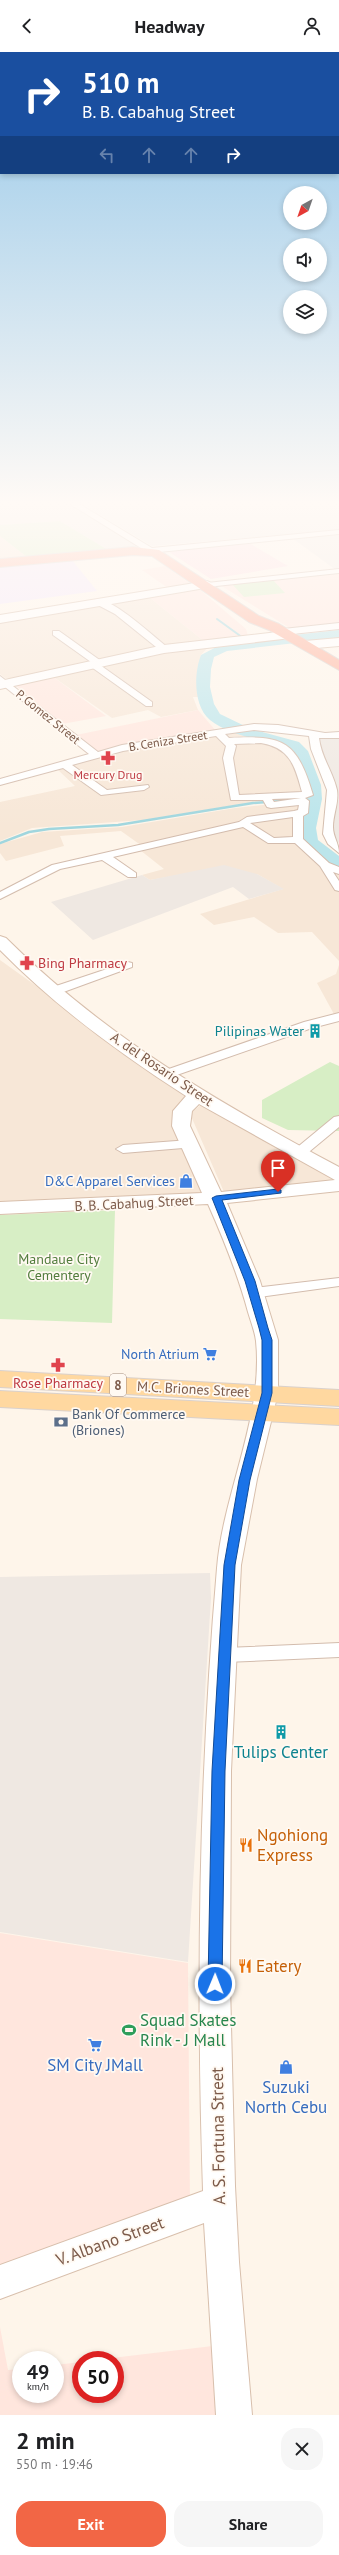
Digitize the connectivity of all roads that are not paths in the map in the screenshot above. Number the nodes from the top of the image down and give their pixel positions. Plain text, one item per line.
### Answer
1 (57, 609) edge
2 (113, 609) edge
3 (241, 609) edge
4 (0, 619) edge
5 (339, 626) edge
6 (339, 629) edge
7 (56, 633) dead end
8 (278, 638) junction
9 (339, 642) edge
10 (164, 649) junction
11 (95, 664) junction
12 (312, 666) dead end
13 (339, 666) edge
14 (3, 683) edge
15 (149, 704) dead end
16 (218, 733) junction
17 (314, 735) junction
18 (339, 735) edge
19 (228, 741) junction
20 (96, 755) junction
21 (64, 764) junction
22 (0, 782) edge
23 (144, 787) dead end
24 (267, 799) junction
25 (298, 813) junction
26 (245, 824) junction
27 (298, 840) junction
28 (339, 850) edge
29 (105, 857) junction
30 (325, 865) junction
31 (339, 870) edge
32 (132, 875) dead end
33 (339, 888) edge
34 (0, 896) edge
35 (2, 945) edge
36 (128, 964) dead end
37 (54, 991) junction
38 (339, 1017) edge
39 (167, 1074) junction
40 (199, 1095) junction
41 (339, 1120) edge
42 (190, 1144) junction
43 (123, 1148) dead end
44 (299, 1153) junction
45 (339, 1175) edge
46 (339, 1185) edge
47 (216, 1198) junction
48 (0, 1208) edge
49 (339, 1282) edge
50 (253, 1293) junction
51 (0, 1379) edge
52 (332, 1396) edge
53 (0, 1399) edge
54 (264, 1403) junction
55 (339, 1417) edge
56 (339, 1650) edge
57 (225, 1655) junction
58 (220, 2201) junction
59 (0, 2282) edge
60 (234, 2415) edge

1 - 4 street
2 - 10 street
3 - 8 highway
5 - 8 street
6 - 8 street
7 - 11 street
8 - 9 street
8 - 10 street
8 - 12 highway
8 - 13 highway
10 - 11 street
11 - 14 street
11 - 15 street
14 - 20 street, P. Gomez Street
16 - 17 street, B. Ceniza Street
16 - 19 street
16 - 20 street, B. Ceniza Street
17 - 18 street, B. Ceniza Street
17 - 28 street
19 - 24 street
19 - 24 street
20 - 21 street, B. Ceniza Street
21 - 22 street, B. Ceniza Street
21 - 23 street
24 - 25 street
25 - 26 street
25 - 27 street
26 - 27 street
26 - 29 street
27 - 30 street
29 - 32 street
29 - 34 street
30 - 31 street
30 - 33 street
35 - 37 street, A. del Rosario Street
36 - 37 street
37 - 39 street, A. del Rosario Street
38 - 39 street
39 - 40 street, A. del Rosario Street
40 - 42 street, A. S. Fortuna Street
40 - 44 street, A. del Rosario Street
41 - 44 street
42 - 43 street
42 - 47 street, A. S. Fortuna Street
44 - 45 street, A. del Rosario Street
46 - 47 street, B. B. Cabahug Street
47 - 48 street, B. B. Cabahug Street
47 - 50 street, A. S. Fortuna Street
49 - 50 street
50 - 54 street, A. S. Fortuna Street
51 - 54 main road, M.C. Briones Street / 8
52 - 54 main road, M.C. Briones Street / 8
53 - 54 main road, M.C. Briones Street / 8
54 - 55 main road, M.C. Briones Street / 8
54 - 57 street, A. S. Fortuna Street
56 - 57 street
57 - 58 street, A. S. Fortuna Street
58 - 59 street, V. Albano Street
58 - 60 street, A. S. Fortuna Street

